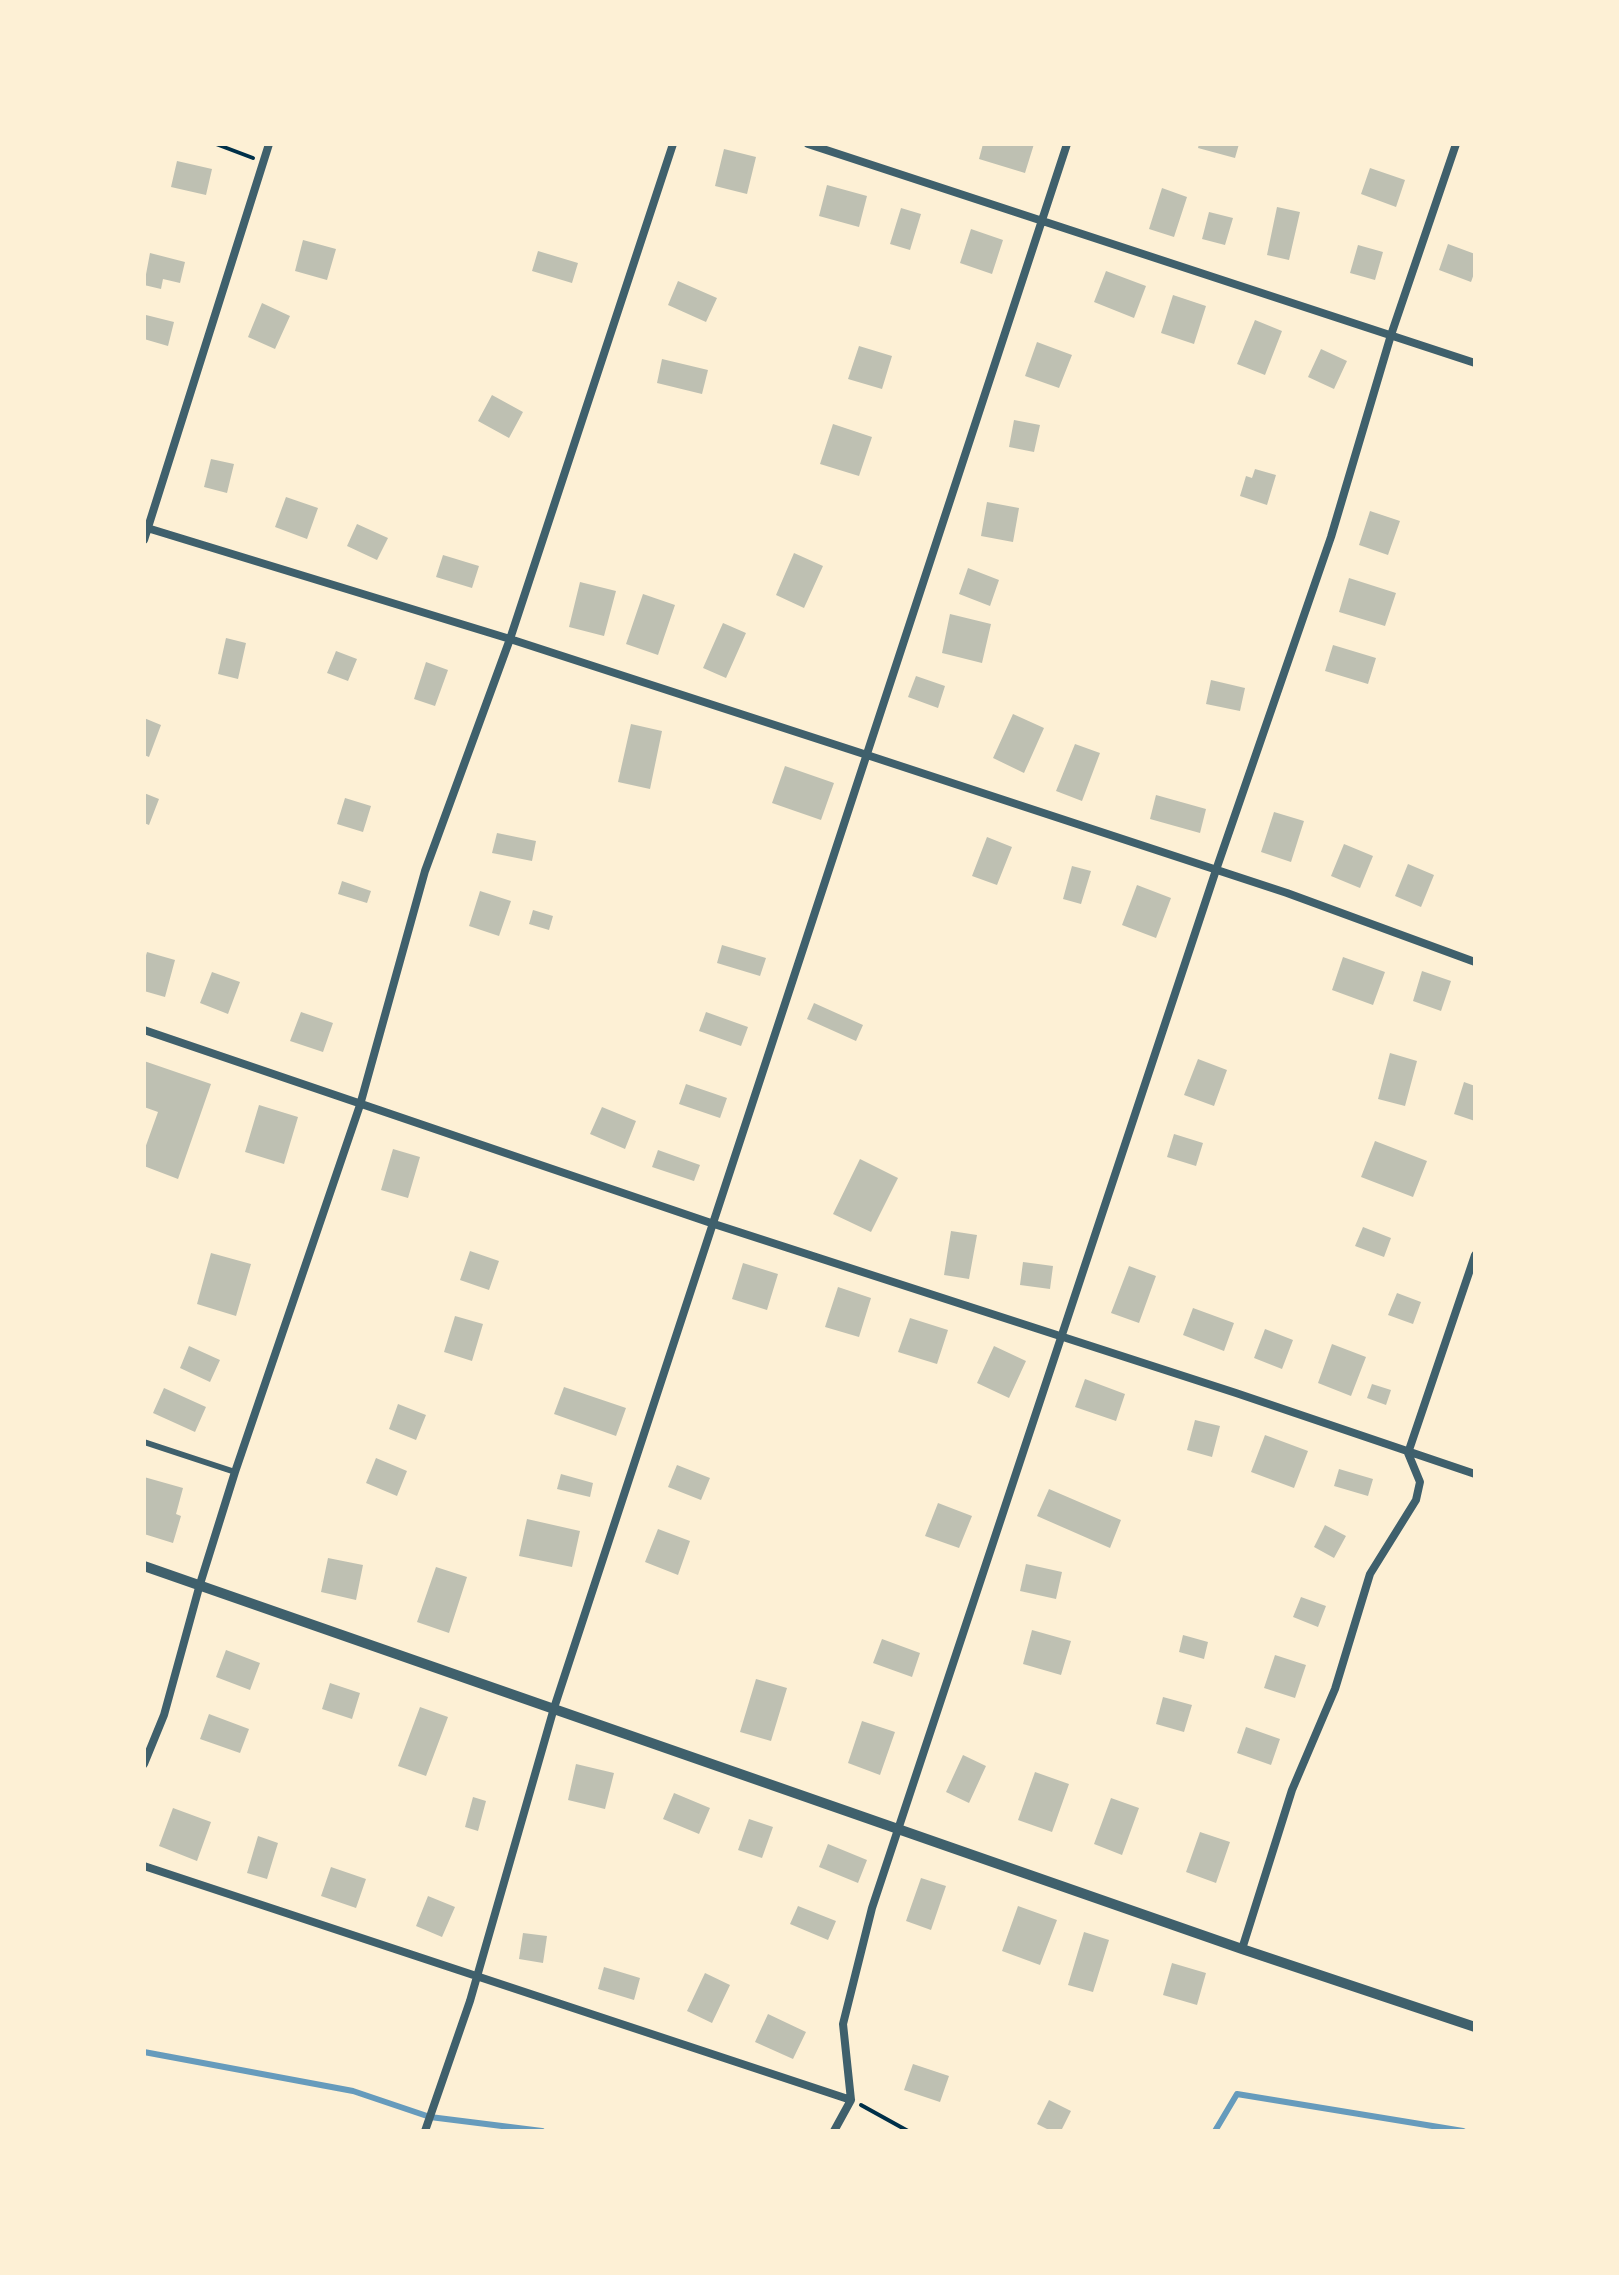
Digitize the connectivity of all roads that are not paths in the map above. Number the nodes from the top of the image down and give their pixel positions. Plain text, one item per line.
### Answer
1 (269, 144) edge
2 (673, 144) edge
3 (808, 144) edge
4 (1067, 144) edge
5 (1456, 144) edge
6 (1041, 219) junction
7 (1391, 335) junction
8 (1475, 363) edge
9 (146, 528) edge
10 (144, 540) edge
11 (510, 639) junction
12 (867, 755) junction
13 (1216, 870) junction
14 (1475, 962) edge
15 (144, 1030) edge
16 (360, 1105) junction
17 (711, 1223) junction
18 (1475, 1255) edge
19 (1060, 1338) junction
20 (144, 1442) edge
21 (1408, 1453) junction
22 (235, 1472) junction
23 (1475, 1474) edge
24 (144, 1566) edge
25 (200, 1584) junction
26 (554, 1708) junction
27 (144, 1764) edge
28 (897, 1828) junction
29 (144, 1866) edge
30 (1242, 1949) junction
31 (477, 1976) junction
32 (1475, 2027) edge
33 (851, 2100) junction
34 (425, 2131) edge
35 (834, 2131) edge

1 - 9 street
2 - 11 street
3 - 6 street
4 - 6 street
5 - 7 street
6 - 7 street
6 - 12 street
7 - 8 street
7 - 13 street
9 - 10 street
9 - 11 street
11 - 12 street
11 - 16 street
12 - 13 street
12 - 17 street
13 - 14 street
13 - 19 street
15 - 16 street
16 - 17 street
16 - 22 street
17 - 19 street
17 - 26 street
18 - 21 street
19 - 21 street
19 - 28 street
20 - 22 street
21 - 23 street
21 - 30 street
22 - 25 street
24 - 25 street
25 - 26 street
25 - 27 street
26 - 28 street
26 - 31 street
28 - 30 street
28 - 33 street
29 - 31 street
30 - 32 street
31 - 33 street
31 - 34 street
33 - 35 street

